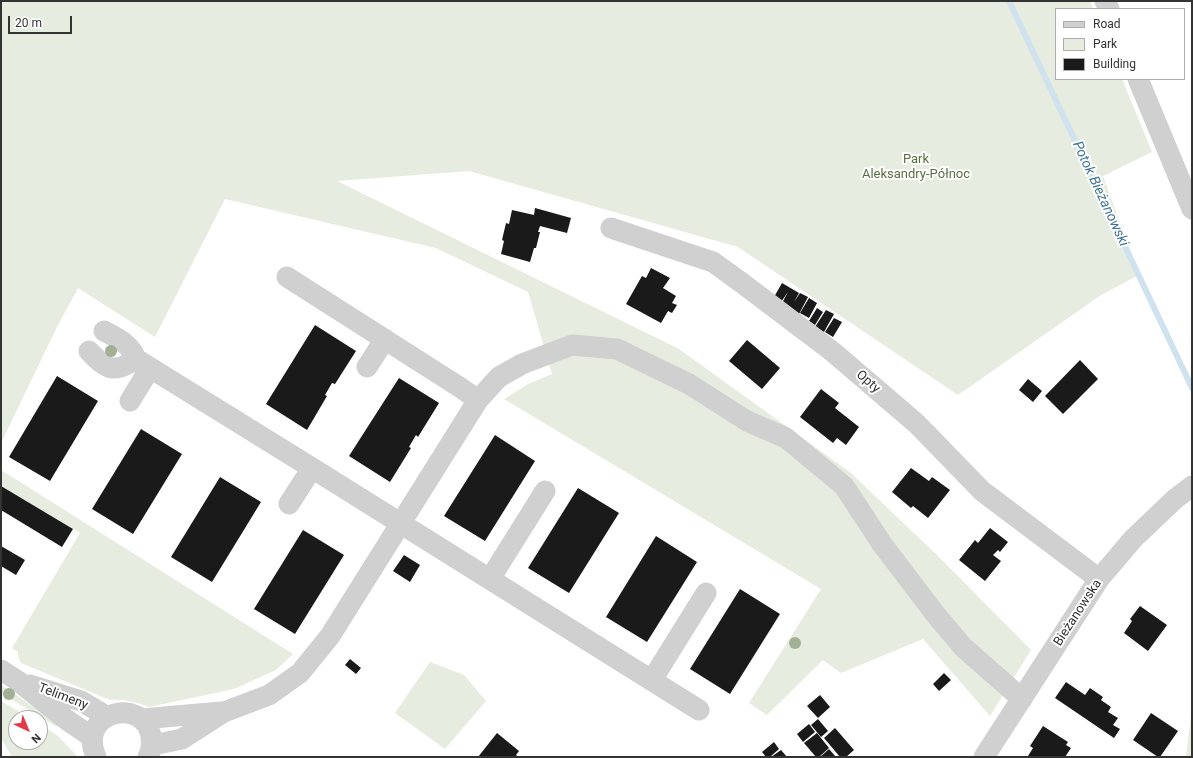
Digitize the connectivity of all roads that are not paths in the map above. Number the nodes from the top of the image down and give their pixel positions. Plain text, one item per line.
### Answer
1 (1138, 80) edge
2 (1192, 209) edge
3 (611, 228) dead end
4 (287, 276) dead end
5 (104, 331) dead end
6 (384, 339) junction
7 (89, 351) dead end
8 (143, 364) junction
9 (367, 367) dead end
10 (478, 400) junction
11 (130, 401) dead end
12 (312, 468) junction
13 (1192, 486) edge
14 (545, 491) dead end
15 (289, 504) dead end
16 (400, 523) junction
17 (490, 579) junction
18 (1099, 579) junction
19 (706, 593) dead end
20 (1, 670) edge
21 (652, 680) junction
22 (18, 681) junction
23 (1022, 698) junction
24 (699, 710) dead end
25 (224, 712) junction
26 (106, 716) junction
27 (142, 719) junction
28 (94, 747) edge
29 (150, 751) edge
30 (984, 757) edge

1 - 2 street
3 - 18 street, Opty
4 - 6 street
5 - 8 street
6 - 9 street
6 - 10 street
7 - 8 street
8 - 11 street
8 - 12 street
10 - 16 street
10 - 23 street
12 - 15 street
12 - 16 street
13 - 18 street, Bieżanowska
14 - 17 street
16 - 17 street
16 - 25 street
17 - 21 street
18 - 23 street, Bieżanowska
19 - 21 street
20 - 22 street, Telimeny
21 - 24 street
22 - 26 street, Telimeny
22 - 28 street, Telimeny
23 - 30 street, Bieżanowska
25 - 27 street
25 - 29 street
26 - 27 street
26 - 28 street
27 - 29 street

